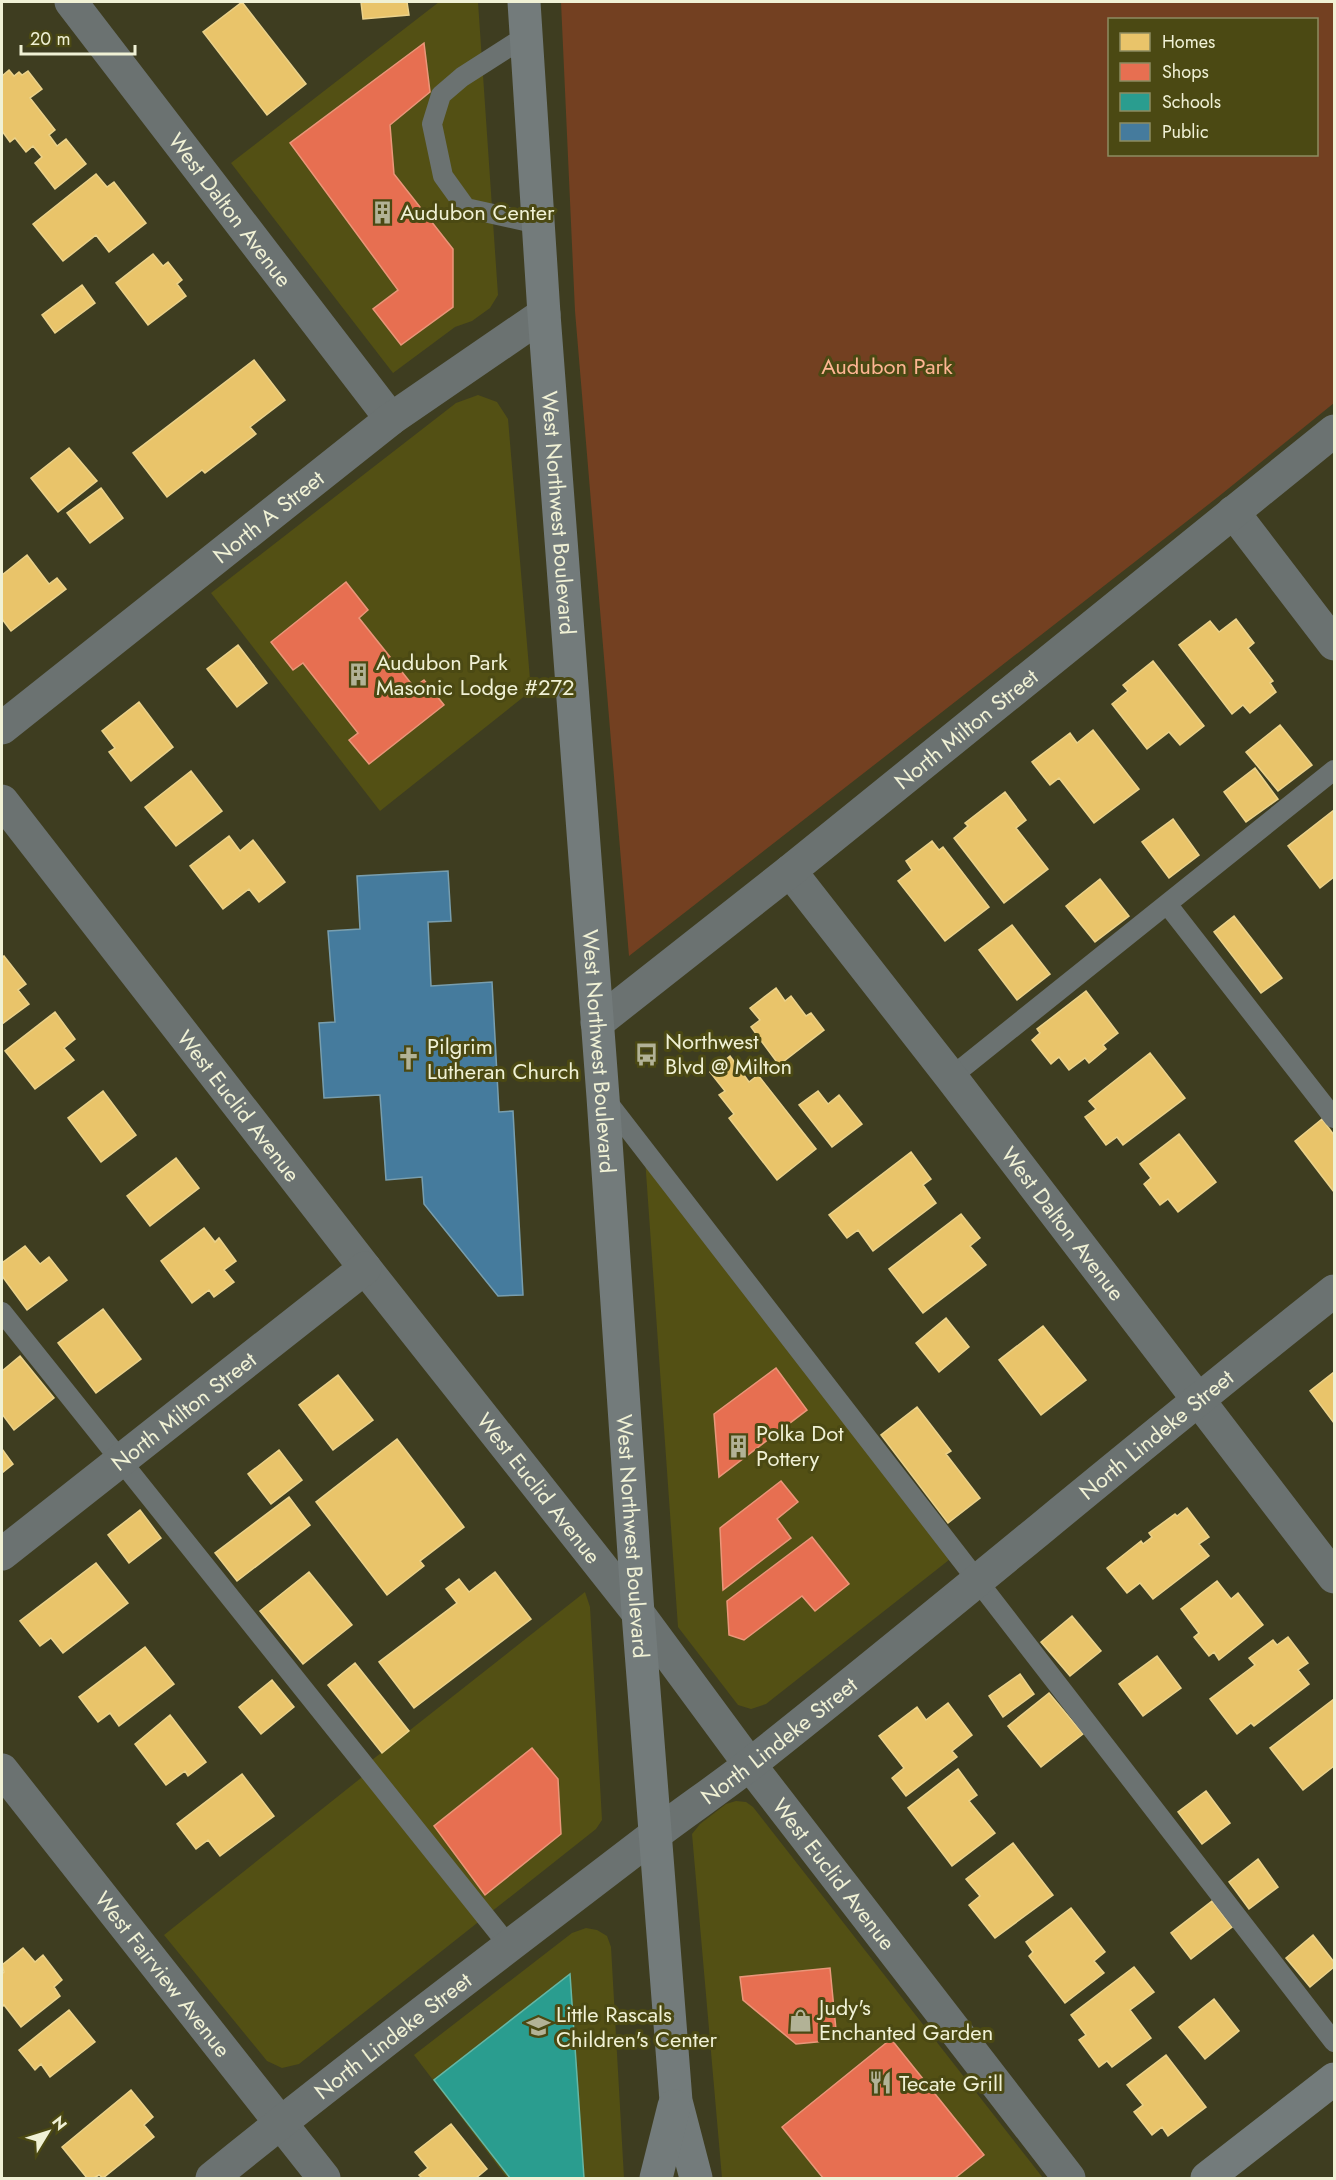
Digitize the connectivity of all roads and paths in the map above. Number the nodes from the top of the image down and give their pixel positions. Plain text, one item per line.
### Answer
1 (71, 2) edge
2 (524, 2) edge
3 (526, 36) junction
4 (538, 224) junction
5 (544, 314) junction
6 (392, 419) junction
7 (1335, 431) edge
8 (1233, 512) junction
9 (1335, 644) edge
10 (2, 728) edge
11 (1335, 770) edge
12 (2, 801) edge
13 (790, 871) junction
14 (1167, 904) junction
15 (597, 1023) junction
16 (951, 1077) junction
17 (603, 1097) junction
18 (1335, 1118) edge
19 (365, 1268) junction
20 (1335, 1291) edge
21 (2, 1312) edge
22 (1198, 1398) junction
23 (120, 1461) junction
24 (2, 1554) edge
25 (1335, 1577) edge
26 (979, 1581) junction
27 (638, 1613) junction
28 (750, 1765) junction
29 (2, 1770) edge
30 (656, 1833) junction
31 (509, 1946) junction
32 (1335, 2042) edge
33 (1335, 2079) edge
34 (675, 2101) junction
35 (280, 2123) junction
36 (212, 2178) edge
37 (324, 2178) edge
38 (656, 2178) edge
39 (696, 2178) edge
40 (1069, 2178) edge
41 (1207, 2178) edge

1 - 6 street, West Dalton Avenue
2 - 3 main road, West Northwest Boulevard
3 - 4 main road, West Northwest Boulevard
3 - 4 lane
4 - 5 main road, West Northwest Boulevard
5 - 6 street, North A Street
5 - 15 main road, West Northwest Boulevard
6 - 10 street, North A Street
7 - 8 street, North Milton Street
8 - 9 street
8 - 13 street, North Milton Street
11 - 14 lane
12 - 19 street, West Euclid Avenue
13 - 15 street, North Milton Street
13 - 16 street, West Dalton Avenue
14 - 16 lane
14 - 18 lane
15 - 17 main road, West Northwest Boulevard
16 - 22 street, West Dalton Avenue
17 - 26 lane
17 - 27 main road, West Northwest Boulevard
19 - 23 street, North Milton Street
19 - 27 street, West Euclid Avenue
20 - 22 street, North Lindeke Street
21 - 23 lane
22 - 25 street, West Dalton Avenue
22 - 26 street, North Lindeke Street
23 - 24 street, North Milton Street
23 - 31 lane
26 - 28 street, North Lindeke Street
26 - 32 lane
27 - 28 street, West Euclid Avenue
27 - 30 main road, West Northwest Boulevard
28 - 30 street, North Lindeke Street
28 - 40 street, West Euclid Avenue
29 - 35 street, West Fairview Avenue
30 - 31 street, North Lindeke Street
30 - 34 main road, West Northwest Boulevard
31 - 35 street, North Lindeke Street
33 - 41 main road
34 - 38 main road, West Northwest Boulevard
34 - 39 main road, West Northwest Boulevard
35 - 36 street, North Lindeke Street
35 - 37 street, West Fairview Avenue

